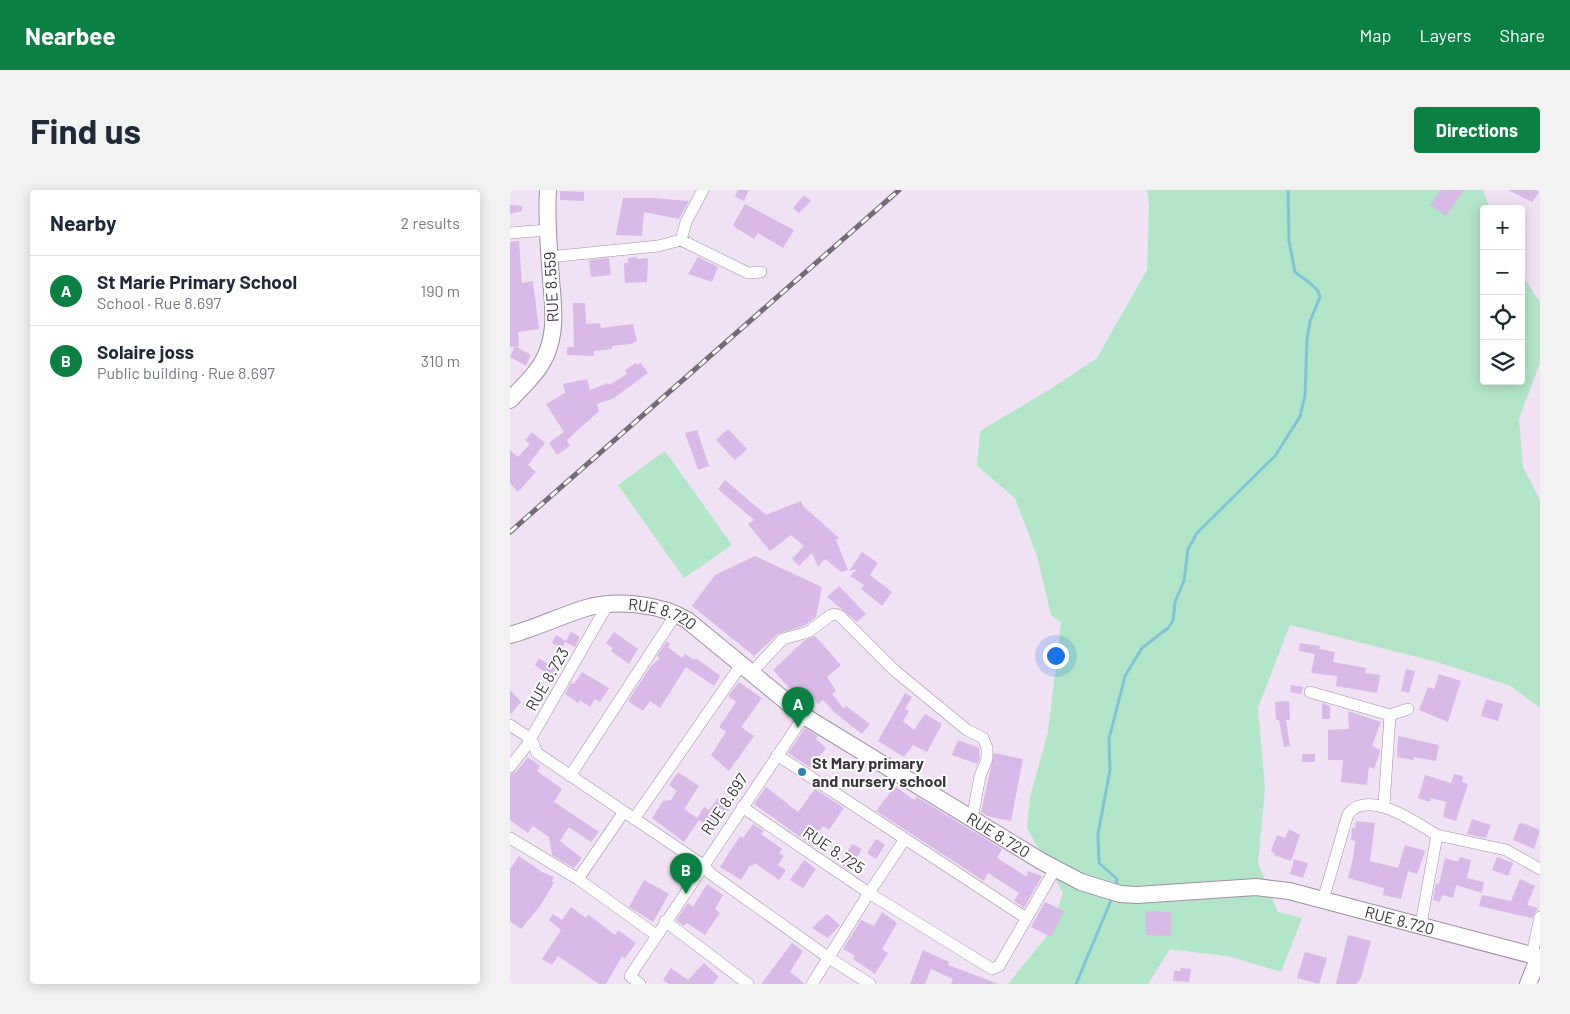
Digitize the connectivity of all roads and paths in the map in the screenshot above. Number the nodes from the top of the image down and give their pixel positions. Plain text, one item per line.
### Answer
1 (548, 190) edge
2 (703, 190) edge
3 (548, 230) junction
4 (510, 233) edge
5 (681, 240) junction
6 (549, 257) junction
7 (761, 272) dead end
8 (510, 400) edge
9 (608, 604) junction
10 (676, 614) junction
11 (510, 635) edge
12 (746, 669) junction
13 (1310, 692) dead end
14 (1408, 708) dead end
15 (1390, 715) junction
16 (804, 716) junction
17 (510, 725) edge
18 (531, 739) junction
19 (778, 755) junction
20 (510, 767) edge
21 (570, 776) junction
22 (1384, 805) junction
23 (742, 808) junction
24 (623, 813) junction
25 (634, 819) junction
26 (972, 819) junction
27 (1437, 836) junction
28 (510, 838) edge
29 (905, 839) junction
30 (703, 865) junction
31 (1055, 869) junction
32 (1540, 869) edge
33 (578, 879) junction
34 (869, 893) junction
35 (1323, 900) junction
36 (1026, 918) junction
37 (1540, 918) edge
38 (665, 921) junction
39 (1420, 924) junction
40 (656, 935) junction
41 (1536, 956) junction
42 (829, 958) junction
43 (627, 980) edge
44 (640, 984) edge
45 (748, 984) edge
46 (812, 984) edge
47 (870, 984) edge
48 (1528, 984) edge

1 - 3 main road, RUE 8.559
2 - 5 street
3 - 4 street
3 - 6 main road, RUE 8.559
5 - 6 street
5 - 7 street
6 - 8 main road, RUE 8.559
9 - 10 main road, RUE 8.720
9 - 11 main road, RUE 8.720
9 - 18 street, RUE 8.723
10 - 12 main road, RUE 8.720
10 - 21 street
12 - 16 main road, RUE 8.720
12 - 25 street
12 - 26 street
13 - 15 street
14 - 15 street
15 - 22 street
16 - 19 street, RUE 8.697
16 - 26 main road, RUE 8.720
17 - 18 street
18 - 20 street, RUE 8.723
18 - 21 street
19 - 23 street, RUE 8.697
19 - 29 street
21 - 24 street
22 - 27 street
22 - 35 street
23 - 30 street, RUE 8.697
23 - 34 street, RUE 8.725
24 - 25 street
24 - 33 street
25 - 30 street
26 - 31 main road, RUE 8.720
27 - 32 street
27 - 39 street
28 - 33 street
29 - 34 street
29 - 36 street
30 - 38 street, RUE 8.697
30 - 42 street
31 - 35 main road, RUE 8.720
31 - 36 street
33 - 40 street
34 - 36 street
34 - 42 street, RUE 8.725
35 - 39 main road, RUE 8.720
37 - 41 street
38 - 40 street, RUE 8.697
38 - 45 street
39 - 41 main road, RUE 8.720
40 - 43 street, RUE 8.697
41 - 48 main road
42 - 46 street, RUE 8.725
42 - 47 street
43 - 44 street, RUE 8.697

